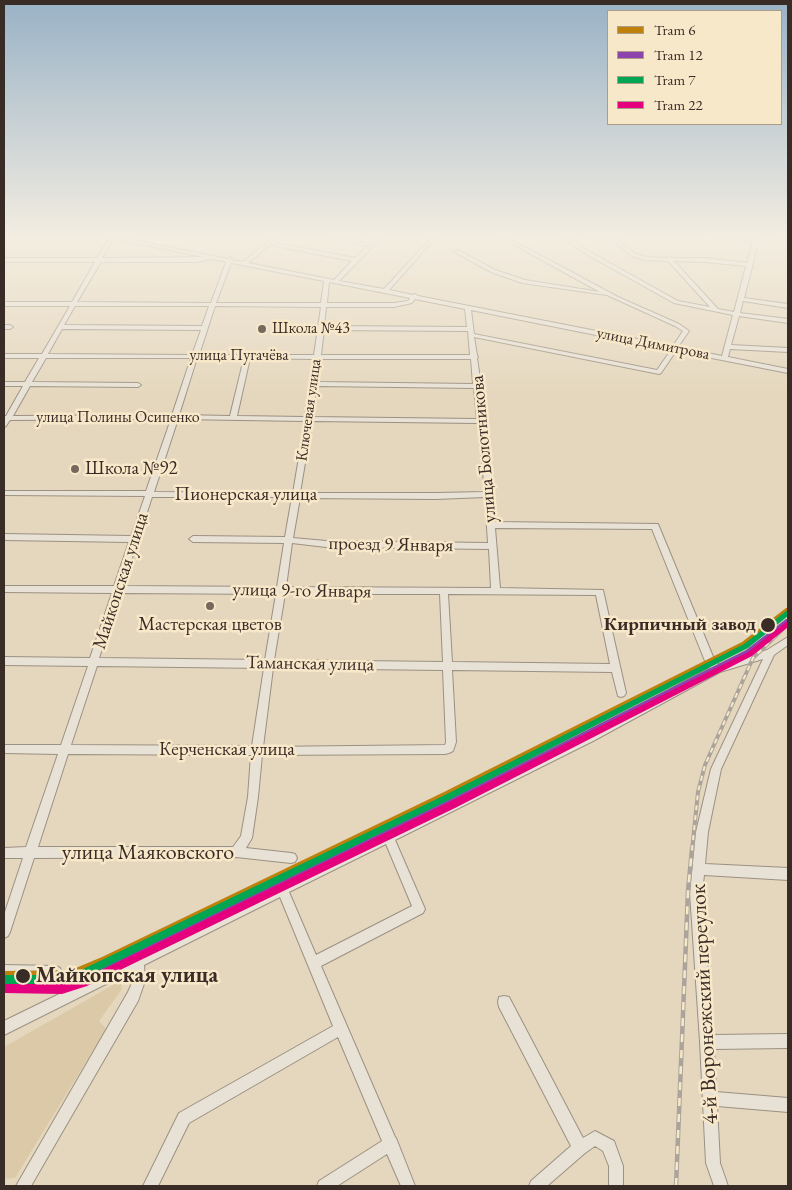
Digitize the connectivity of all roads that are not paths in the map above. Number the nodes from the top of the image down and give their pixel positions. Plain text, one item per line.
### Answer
1 (81, 292) edge
2 (217, 292) edge
3 (328, 292) edge
4 (393, 292) edge
5 (592, 292) edge
6 (604, 292) edge
7 (656, 292) edge
8 (698, 292) edge
9 (742, 292) edge
10 (609, 294) junction
11 (415, 296) junction
12 (740, 299) junction
13 (4, 304) edge
14 (74, 304) junction
15 (212, 304) junction
16 (324, 304) junction
17 (788, 306) edge
18 (468, 307) junction
19 (715, 310) junction
20 (736, 314) junction
21 (788, 321) edge
22 (61, 326) junction
23 (204, 328) junction
24 (321, 328) junction
25 (471, 332) junction
26 (728, 347) junction
27 (675, 348) junction
28 (788, 350) edge
29 (248, 355) junction
30 (4, 356) edge
31 (43, 356) junction
32 (195, 356) junction
33 (318, 356) junction
34 (475, 357) junction
35 (725, 358) junction
36 (788, 371) edge
37 (4, 384) edge
38 (28, 384) junction
39 (314, 384) junction
40 (138, 385) dead end
41 (478, 386) junction
42 (6, 418) edge
43 (175, 418) junction
44 (233, 418) junction
45 (308, 419) junction
46 (481, 421) junction
47 (4, 425) edge
48 (4, 493) edge
49 (489, 494) junction
50 (149, 495) junction
51 (296, 495) junction
52 (491, 525) junction
53 (4, 537) edge
54 (135, 539) junction
55 (193, 539) dead end
56 (289, 540) junction
57 (492, 546) junction
58 (4, 589) edge
59 (118, 589) junction
60 (280, 591) junction
61 (444, 592) junction
62 (496, 592) junction
63 (788, 640) edge
64 (770, 653) junction
65 (4, 661) edge
66 (94, 663) junction
67 (269, 663) junction
68 (446, 666) junction
69 (616, 668) junction
70 (717, 669) junction
71 (621, 693) dead end
72 (4, 749) edge
73 (64, 750) junction
74 (257, 751) junction
75 (388, 837) junction
76 (236, 852) junction
77 (4, 853) edge
78 (30, 854) junction
79 (291, 858) dead end
80 (698, 868) junction
81 (788, 874) edge
82 (282, 889) junction
83 (419, 909) joint
84 (4, 932) edge
85 (138, 960) junction
86 (313, 963) junction
87 (4, 971) edge
88 (56, 972) dead end
89 (504, 1002) dead end
90 (4, 1028) edge
91 (342, 1028) junction
92 (788, 1041) edge
93 (707, 1042) junction
94 (710, 1098) junction
95 (788, 1105) edge
96 (391, 1143) junction
97 (580, 1148) junction
98 (616, 1185) edge
99 (23, 1186) edge
100 (150, 1186) edge
101 (324, 1186) edge
102 (408, 1186) edge
103 (536, 1186) edge
104 (721, 1186) edge

1 - 14 street
2 - 15 street, Майкопская улица
3 - 16 street, Ключевая улица
4 - 11 street, улица Димитрова
5 - 10 street
6 - 10 street
7 - 19 street
8 - 19 street
9 - 12 street
10 - 27 street
11 - 16 street
11 - 18 street, улица Димитрова
12 - 17 street
12 - 20 street
13 - 14 street
14 - 15 street
14 - 22 street
15 - 16 street
15 - 23 street, Майкопская улица
16 - 24 street, Ключевая улица
18 - 25 street, улица Болотникова
18 - 27 street, улица Димитрова
19 - 20 street
20 - 21 street
20 - 26 street
22 - 23 street
22 - 31 street
23 - 32 street, Майкопская улица
24 - 25 street
24 - 33 street, Ключевая улица
25 - 27 street
25 - 34 street, улица Болотникова
26 - 28 street
26 - 35 street
27 - 35 street, улица Димитрова
29 - 32 street, улица Пугачёва
29 - 33 street, улица Пугачёва
29 - 44 street
30 - 31 street, улица Пугачёва
31 - 32 street, улица Пугачёва
31 - 38 street
32 - 43 street, Майкопская улица
33 - 34 street, улица Пугачёва
33 - 39 street, Ключевая улица
34 - 41 street, улица Болотникова
35 - 36 street, улица Димитрова
37 - 38 street
38 - 40 street
38 - 42 street
39 - 41 street
39 - 45 street, Ключевая улица
41 - 46 street, улица Болотникова
42 - 43 street, улица Полины Осипенко
42 - 47 street
43 - 44 street, улица Полины Осипенко
43 - 50 street, Майкопская улица
44 - 45 street, улица Полины Осипенко
45 - 46 street, улица Полины Осипенко
45 - 51 street, Ключевая улица
46 - 49 street, улица Болотникова
48 - 50 street, Пионерская улица
49 - 51 street, Пионерская улица
49 - 52 street, улица Болотникова
50 - 51 street, Пионерская улица
50 - 54 street, Майкопская улица
51 - 56 street, Ключевая улица
52 - 57 street, улица Болотникова
52 - 70 street
53 - 54 street
54 - 59 street, Майкопская улица
55 - 56 street
56 - 57 street, проезд 9 Января
56 - 60 street, Ключевая улица
57 - 62 street, улица Болотникова
58 - 59 street, улица 9-го Января
59 - 60 street, улица 9-го Января
59 - 66 street, Майкопская улица
60 - 61 street, улица 9-го Января
60 - 67 street, Ключевая улица
61 - 62 street, улица 9-го Января
61 - 68 street
62 - 69 street, улица 9-го Января
63 - 64 street
64 - 70 street
64 - 80 street, 4-й Воронежский переулок
65 - 66 street, Таманская улица
66 - 67 street, Таманская улица
66 - 73 street, Майкопская улица
67 - 68 street, Таманская улица
67 - 74 street, Ключевая улица
68 - 69 street, Таманская улица
68 - 74 street, Керченская улица
69 - 71 street
70 - 75 street
72 - 73 street, Керченская улица
73 - 74 street, Керченская улица
73 - 78 street, Майкопская улица
74 - 76 street, Ключевая улица
75 - 82 street
75 - 83 street
76 - 78 street, улица Маяковского
76 - 79 street, улица Маяковского
77 - 78 street, улица Маяковского
78 - 84 street, Майкопская улица
80 - 81 street
80 - 93 street, 4-й Воронежский переулок
82 - 85 street
82 - 86 street
83 - 86 street
85 - 90 street
85 - 99 street
86 - 91 street
87 - 88 street
89 - 97 street
91 - 96 street
91 - 100 street
92 - 93 street
93 - 94 street, 4-й Воронежский переулок
94 - 95 street
94 - 104 street, 4-й Воронежский переулок
96 - 101 street
96 - 102 street
97 - 98 street
97 - 103 street

